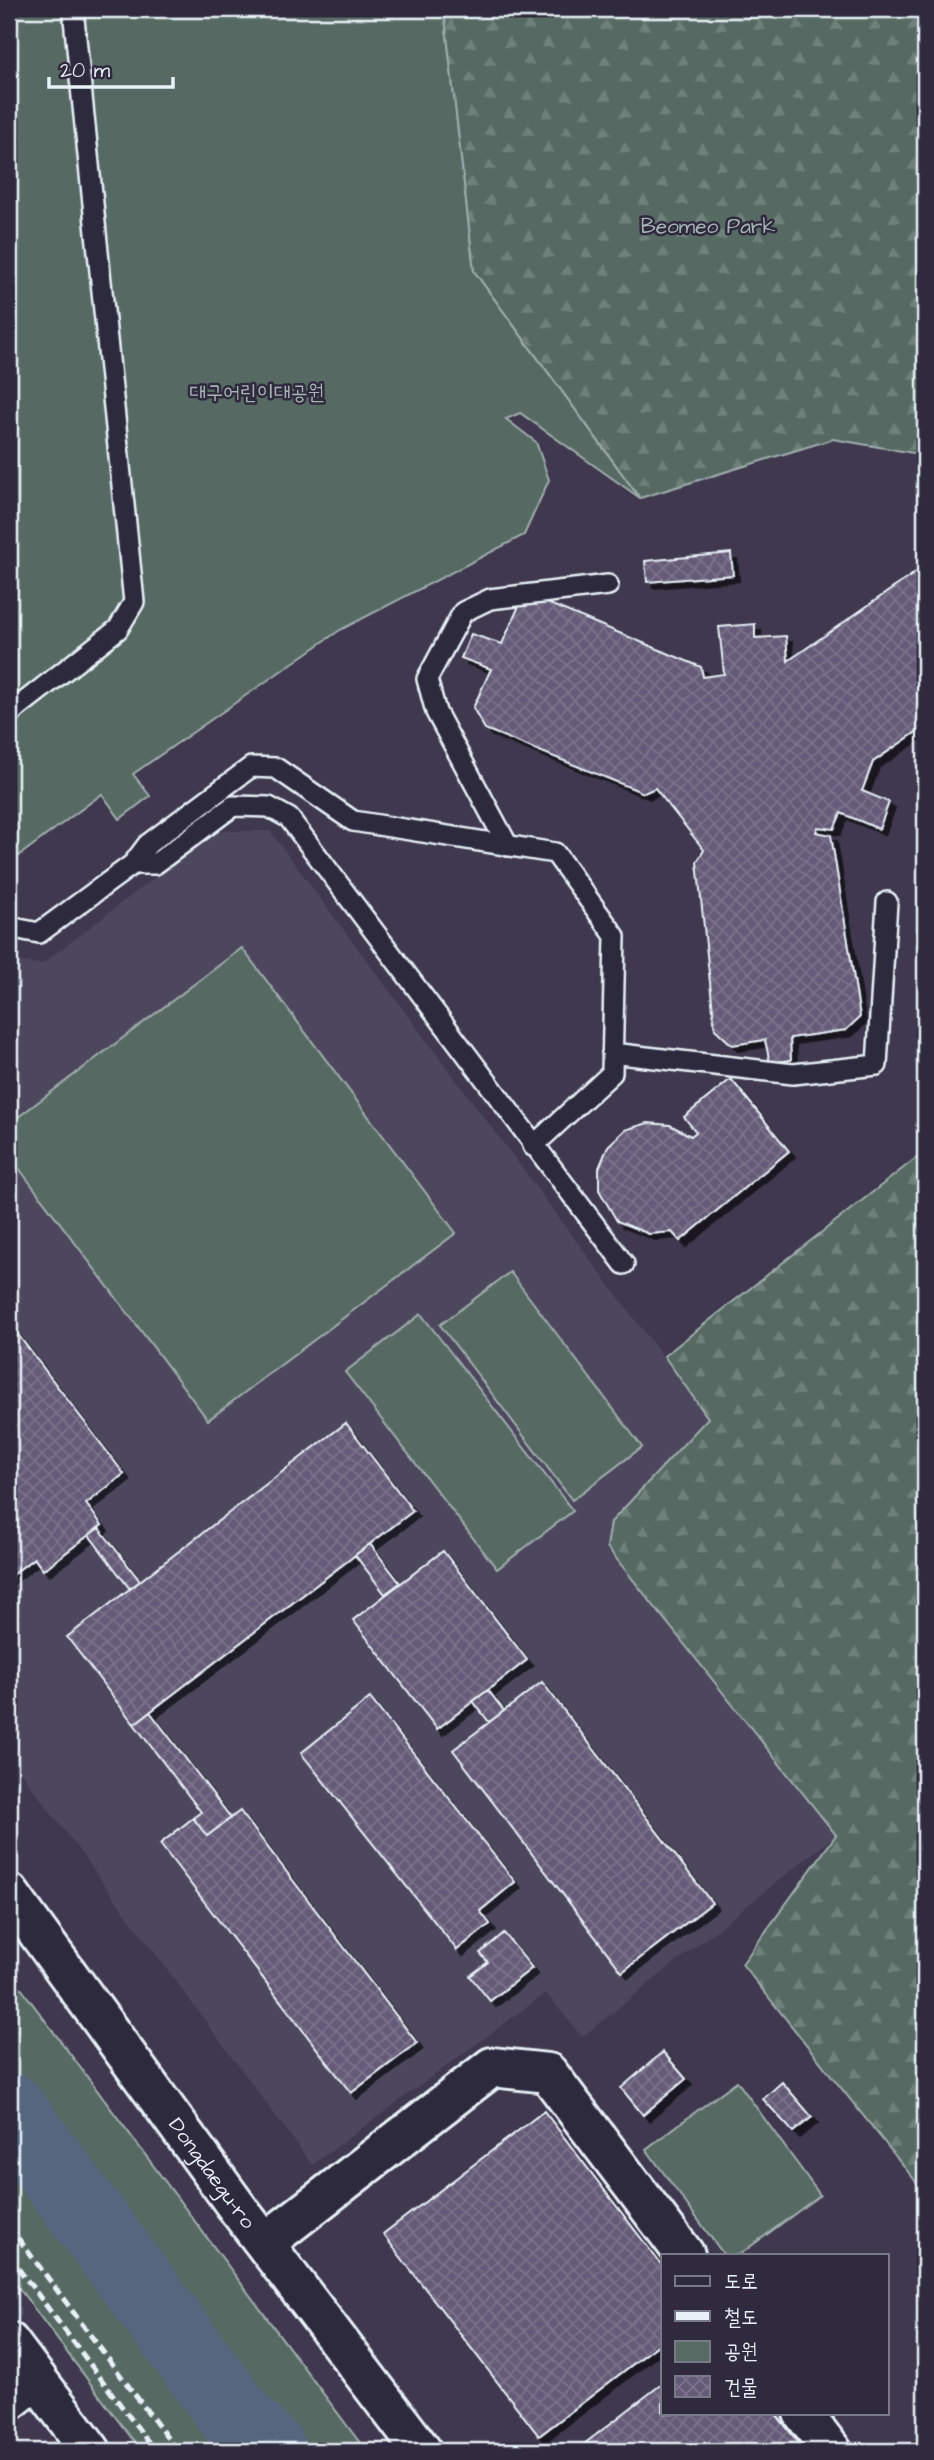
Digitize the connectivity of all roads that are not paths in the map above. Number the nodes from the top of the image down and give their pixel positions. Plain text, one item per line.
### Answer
1 (73, 9) edge
2 (608, 585) dead end
3 (9, 714) edge
4 (508, 846) junction
5 (133, 864) junction
6 (887, 902) dead end
7 (9, 927) edge
8 (612, 1053) junction
9 (533, 1146) junction
10 (624, 1264) dead end
11 (9, 1893) edge
12 (266, 2242) junction
13 (684, 2254) edge
14 (9, 2342) edge
15 (23, 2390) edge
16 (804, 2414) edge
17 (91, 2451) edge
18 (422, 2451) edge
19 (832, 2451) edge

1 - 3 lane
2 - 4 lane
4 - 5 lane
4 - 8 lane
5 - 7 lane
5 - 9 lane
6 - 8 lane
8 - 9 lane
9 - 10 lane
11 - 12 main road, Dongdaegu-ro
12 - 13 main road
12 - 18 main road, Dongdaegu-ro
14 - 15 main road
15 - 17 main road
16 - 19 main road

